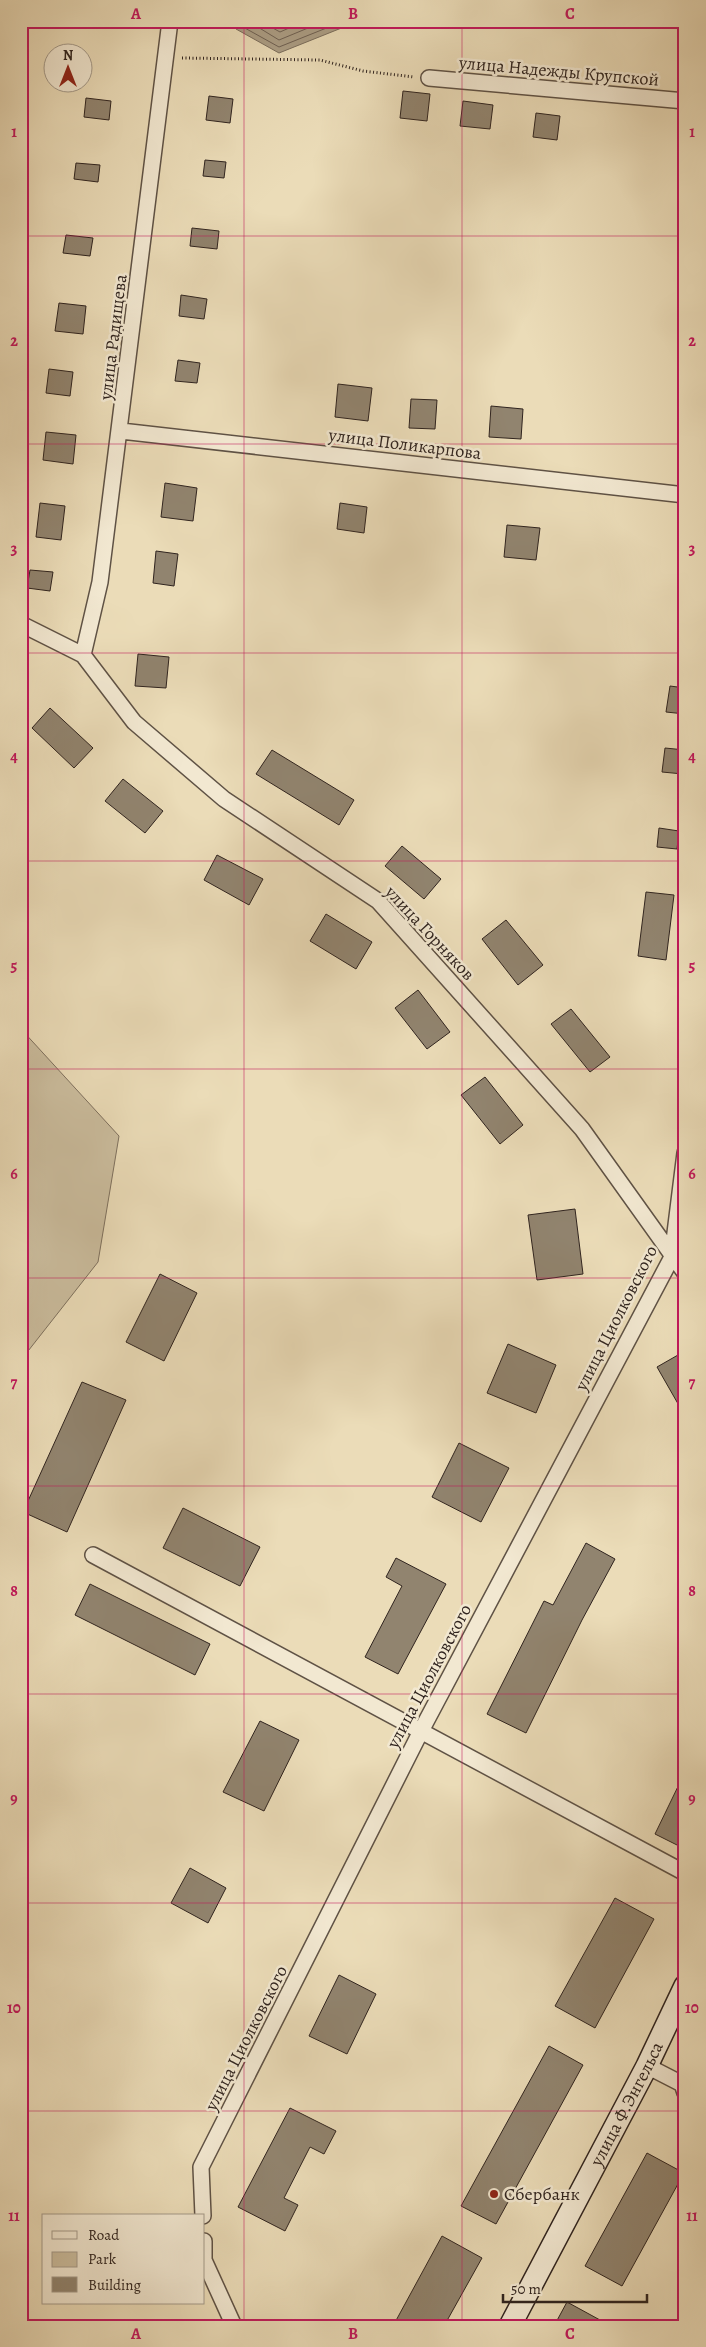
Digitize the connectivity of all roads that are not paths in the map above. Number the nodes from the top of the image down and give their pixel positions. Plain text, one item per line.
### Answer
1 (170, 21) edge
2 (429, 78) road end
3 (685, 101) edge
4 (121, 431) junction
5 (685, 495) edge
6 (21, 624) edge
7 (82, 655) junction
8 (685, 1152) edge
9 (672, 1257) junction
10 (685, 1273) edge
11 (93, 1555) dead end
12 (422, 1730) junction
13 (685, 1874) edge
14 (685, 1986) edge
15 (647, 2066) junction
16 (685, 2093) edge
17 (203, 2214) edge
18 (205, 2262) edge
19 (234, 2326) edge
20 (510, 2326) edge

1 - 4 street, улица Радищева
2 - 3 street, улица Надежды Крупской
4 - 5 street, улица Поликарпова
4 - 7 street, улица Радищева
6 - 7 street, улица Горняков
7 - 9 street, улица Горняков
8 - 9 street, улица Циолковского
9 - 10 street, улица Горняков
9 - 12 street, улица Циолковского
11 - 12 street
12 - 13 street
12 - 17 street, улица Циолковского
14 - 15 street, улица Ф.Энгельса
15 - 16 street
15 - 20 street, улица Ф.Энгельса
18 - 19 street

